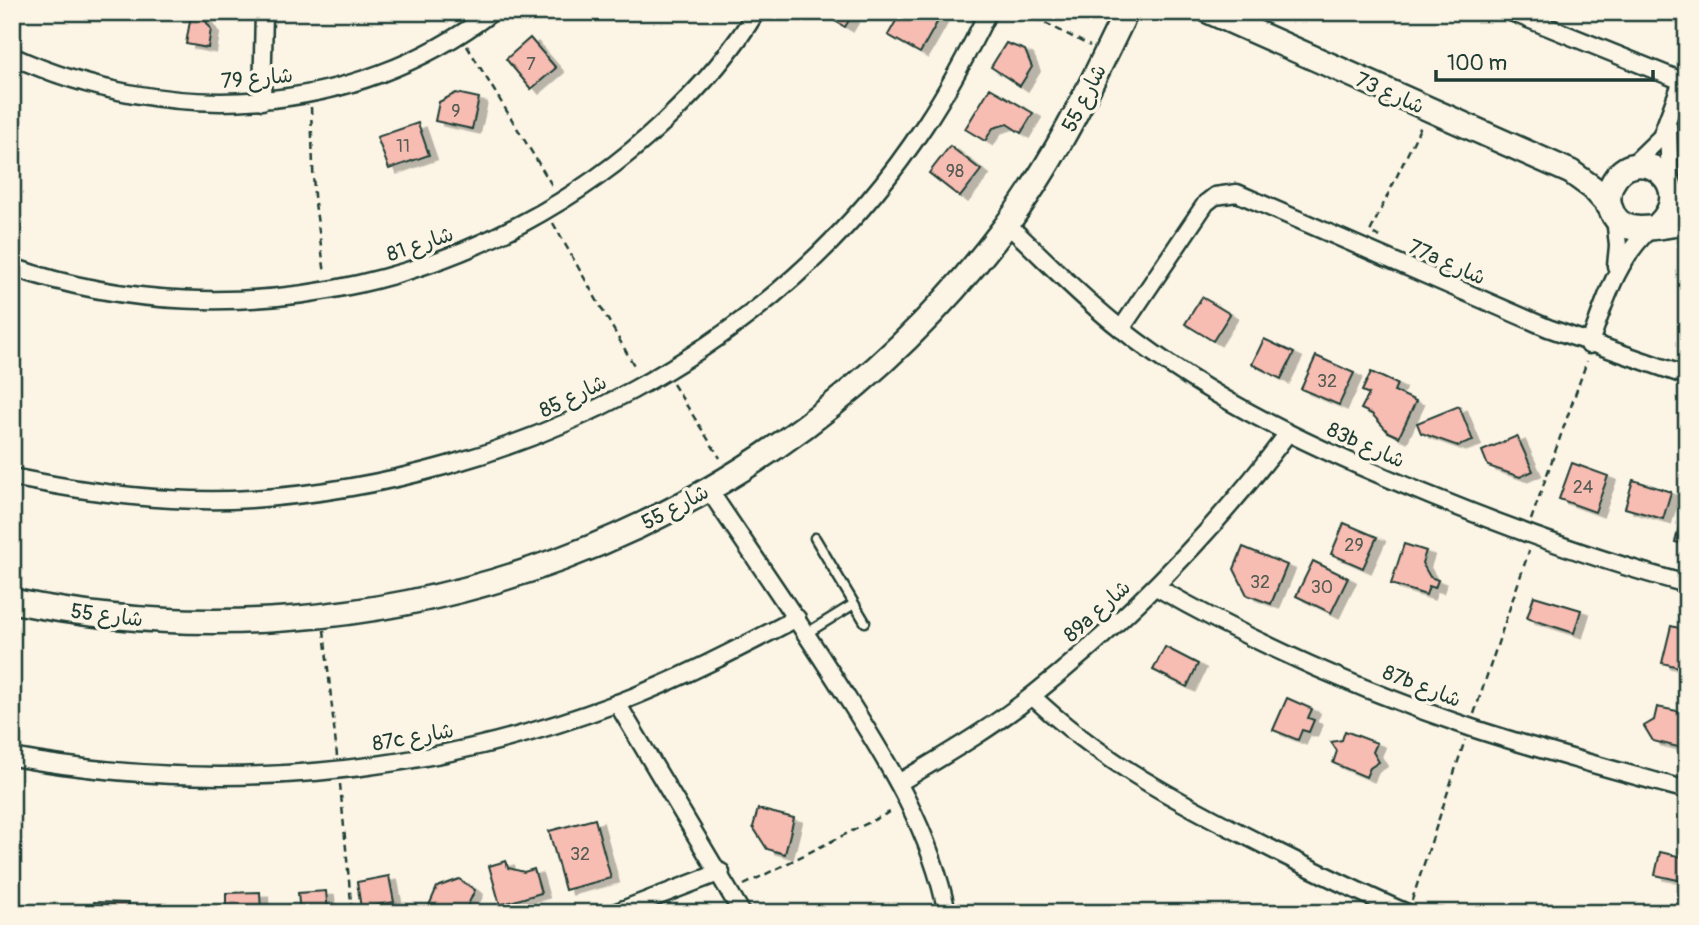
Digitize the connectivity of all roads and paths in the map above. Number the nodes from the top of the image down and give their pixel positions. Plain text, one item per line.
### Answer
1 (264, 12) edge
2 (492, 12) edge
3 (756, 12) edge
4 (988, 12) edge
5 (1024, 12) edge
6 (1126, 12) edge
7 (1210, 12) edge
8 (1511, 12) edge
9 (460, 35) junction
10 (1106, 54) junction
11 (12, 55) edge
12 (1685, 82) edge
13 (311, 94) junction
14 (262, 101) junction
15 (1428, 111) junction
16 (1668, 124) junction
17 (1624, 171) junction
18 (1572, 172) junction
19 (1676, 192) edge
20 (562, 201) junction
21 (546, 211) junction
22 (1613, 212) junction
23 (1687, 223) edge
24 (1655, 226) junction
25 (1004, 229) junction
26 (1373, 253) junction
27 (12, 267) edge
28 (1615, 276) junction
29 (328, 291) junction
30 (1121, 329) junction
31 (1591, 345) junction
32 (666, 372) junction
33 (1687, 376) edge
34 (644, 384) junction
35 (1288, 433) junction
36 (12, 477) edge
37 (720, 483) junction
38 (1527, 533) junction
39 (815, 538) dead end
40 (1687, 584) edge
41 (1156, 587) junction
42 (12, 601) edge
43 (854, 604) junction
44 (797, 618) junction
45 (865, 622) dead end
46 (807, 634) junction
47 (1032, 696) junction
48 (617, 703) junction
49 (12, 757) edge
50 (900, 782) junction
51 (1687, 790) edge
52 (910, 802) junction
53 (720, 872) junction
54 (731, 891) junction
55 (614, 913) edge
56 (742, 913) edge
57 (947, 913) edge
58 (1407, 913) edge

1 - 14 street
2 - 9 street, شارع 79
3 - 20 street, شارع 81
4 - 32 street, شارع 85
5 - 10 path
6 - 10 street, شارع 55
7 - 15 street, شارع 73
8 - 12 street
9 - 13 street, شارع 79
9 - 20 path
10 - 25 street, شارع 55
11 - 14 street, شارع 79
12 - 16 street
13 - 14 street, شارع 79
13 - 29 path
15 - 18 street, شارع 73
15 - 26 path
16 - 17 street
16 - 19 street
17 - 18 street, شارع 73
17 - 19 street
17 - 22 street
18 - 22 street, شارع 73
19 - 24 street
20 - 21 street, شارع 81
21 - 29 street, شارع 81
21 - 34 path
22 - 24 street
22 - 28 street
23 - 24 street
24 - 28 street
25 - 30 street, 83b شارع
25 - 37 street, شارع 55
26 - 30 street, 77a شارع
26 - 31 street, 77a شارع
27 - 29 street, شارع 81
28 - 31 street
30 - 35 street, 83b شارع
31 - 33 street, 77a شارع
31 - 38 path
32 - 34 street, شارع 85
32 - 37 path
34 - 36 street, شارع 85
35 - 38 street, 83b شارع
35 - 41 street, 89a شارع
37 - 42 street, شارع 55
37 - 44 street
38 - 40 street, 83b شارع
39 - 43 lane
41 - 47 street, 89a شارع
41 - 51 street, 87b شارع
43 - 45 lane
43 - 46 lane
44 - 46 street
44 - 48 street, 87c شارع
46 - 50 street
47 - 50 street, 89a شارع
47 - 58 street
48 - 49 street, 87c شارع
48 - 53 street
50 - 52 street
52 - 54 path
52 - 57 street
53 - 54 street
53 - 55 street
54 - 56 street

